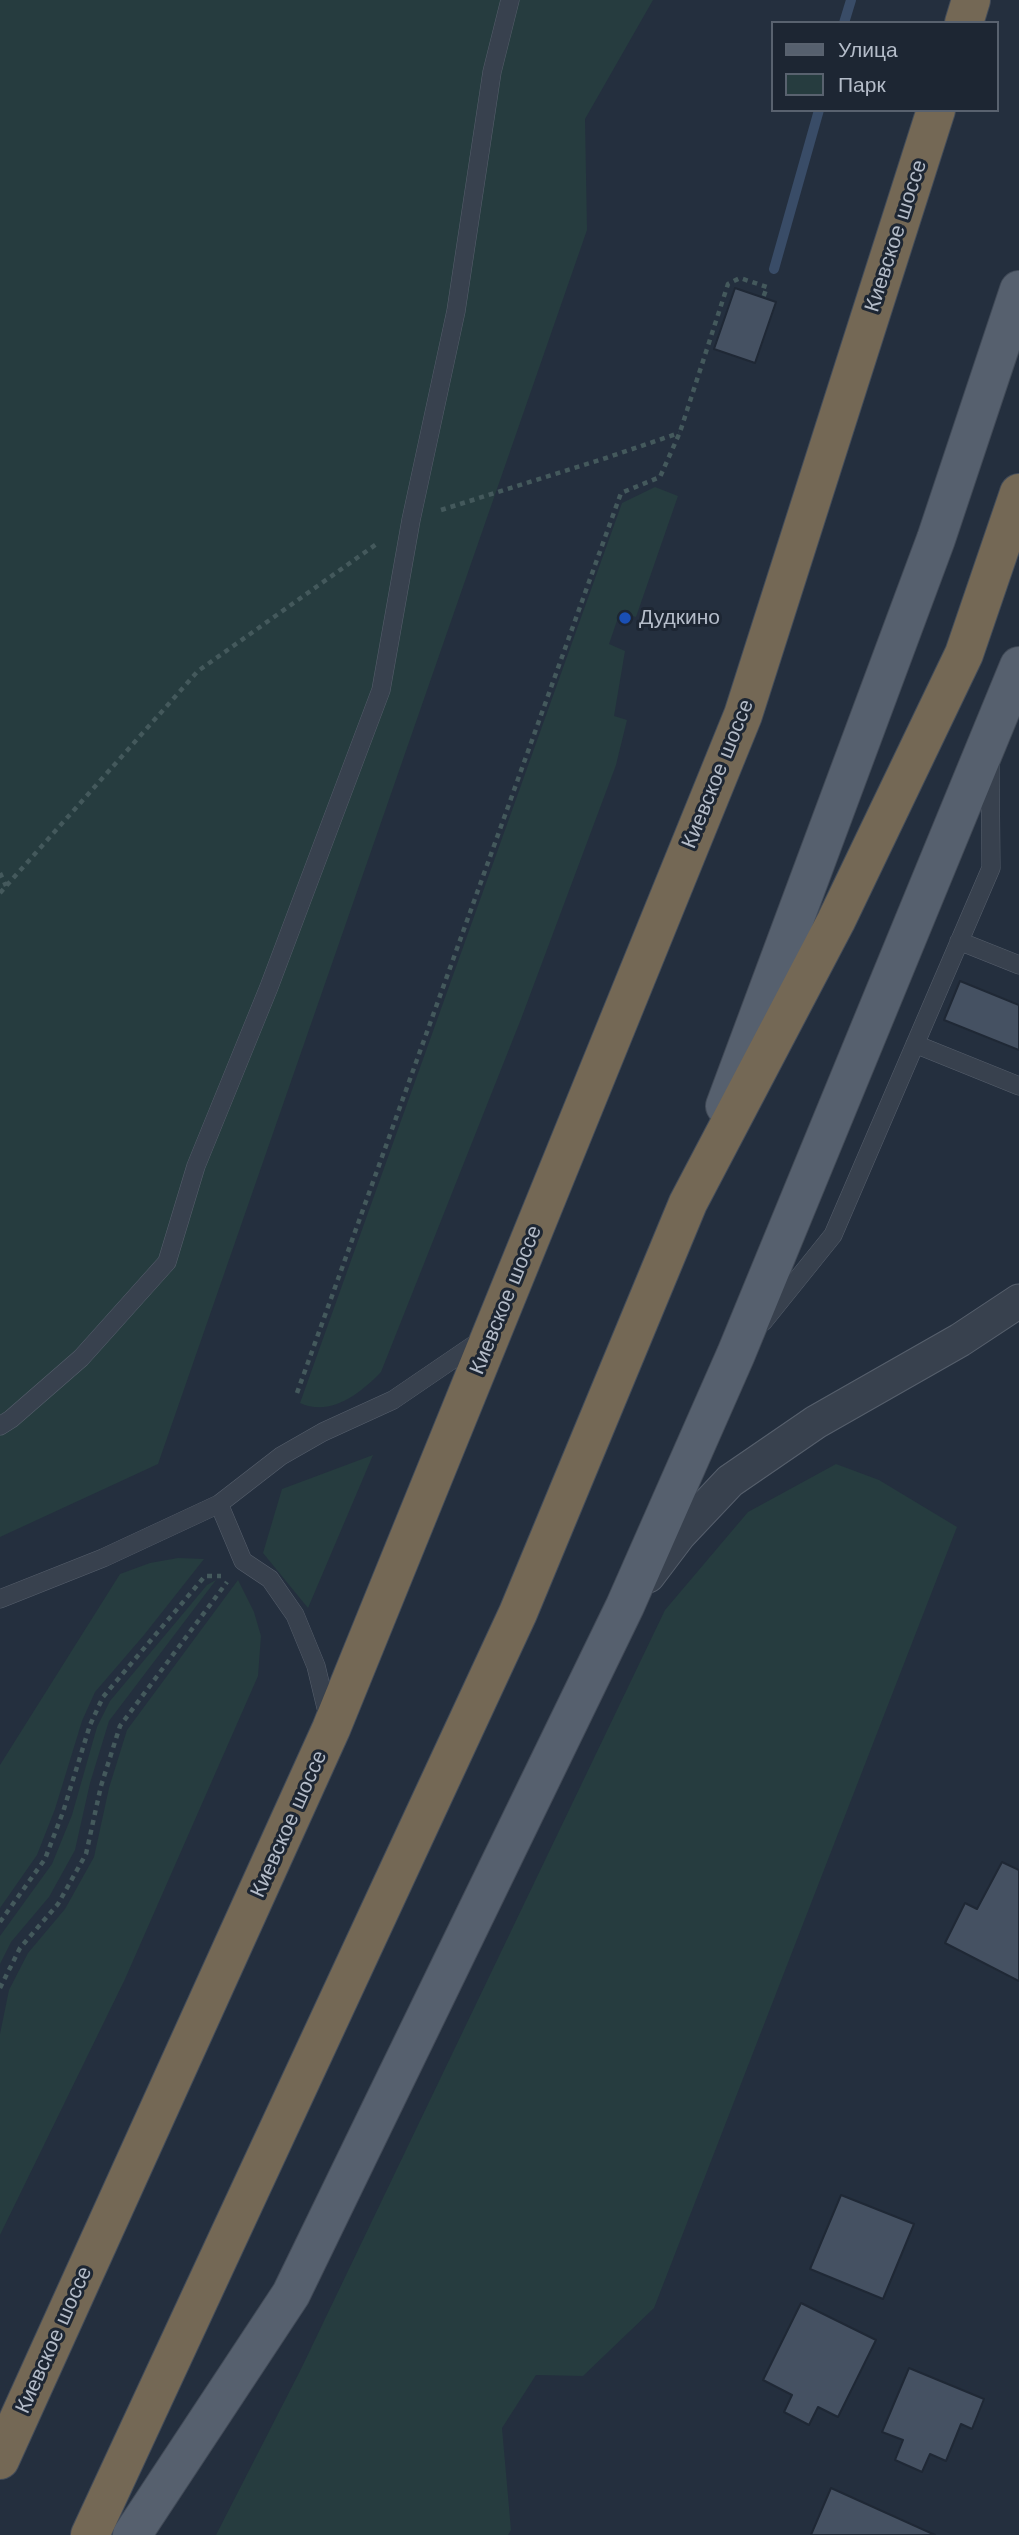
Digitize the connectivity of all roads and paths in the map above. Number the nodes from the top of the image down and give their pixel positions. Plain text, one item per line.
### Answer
1 (509, 0) edge
2 (971, 0) edge
3 (965, 21) edge
4 (935, 112) edge
5 (1019, 290) edge
6 (763, 298) dead end
7 (680, 432) junction
8 (1019, 493) edge
9 (411, 520) junction
10 (1019, 666) edge
11 (990, 736) junction
12 (0, 873) edge
13 (6, 886) junction
14 (0, 893) edge
15 (959, 941) junction
16 (1019, 965) edge
17 (915, 1044) junction
18 (1019, 1086) edge
19 (688, 1203) junction
20 (1019, 1301) edge
21 (494, 1331) junction
22 (736, 1354) junction
23 (297, 1393) dead end
24 (0, 1426) edge
25 (219, 1504) junction
26 (0, 1599) edge
27 (625, 1606) junction
28 (331, 1729) junction
29 (0, 1922) edge
30 (0, 1988) edge
31 (0, 2460) edge
32 (90, 2535) edge
33 (132, 2535) edge

1 - 9 lane
2 - 3 highway
4 - 21 highway, Киевское шоссе
5 - 19 main road
6 - 7 path
7 - 9 path
7 - 23 path
8 - 19 highway
9 - 13 path
9 - 24 lane
10 - 11 main road
11 - 15 lane
11 - 22 main road
12 - 13 path
13 - 14 path
15 - 16 lane
15 - 17 lane
17 - 18 lane
17 - 22 lane
19 - 32 highway
20 - 27 street
21 - 25 lane
21 - 28 highway, Киевское шоссе
22 - 27 main road
25 - 26 lane
25 - 28 lane
27 - 33 main road
28 - 31 highway, Киевское шоссе
29 - 30 path

